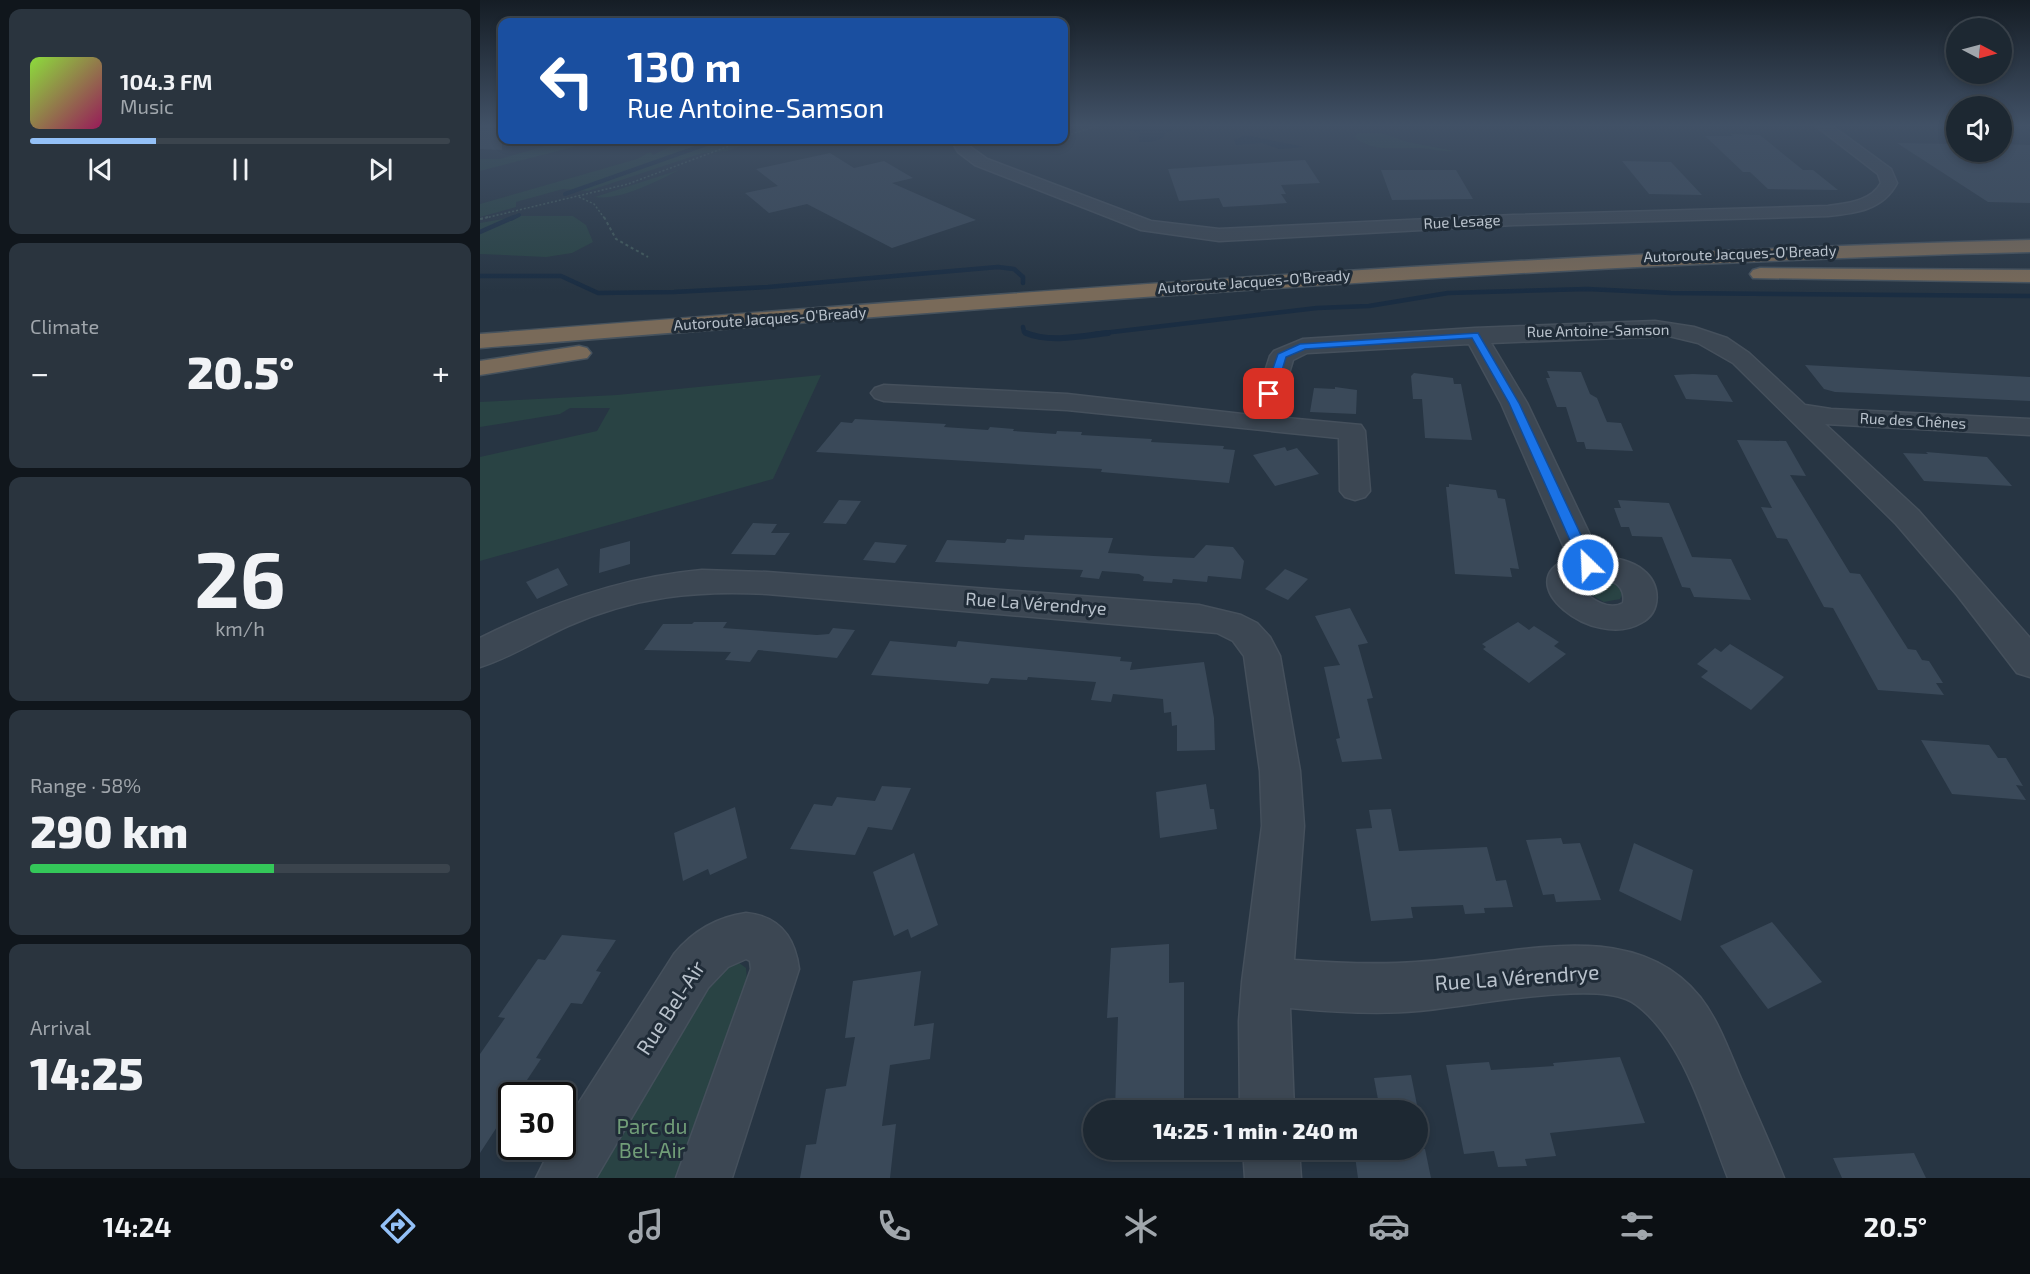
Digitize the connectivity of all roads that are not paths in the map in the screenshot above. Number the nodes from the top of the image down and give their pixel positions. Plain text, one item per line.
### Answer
1 (1029, 181) edge
2 (1888, 181) edge
3 (2030, 246) edge
4 (2030, 276) edge
5 (648, 328) junction
6 (480, 330) edge
7 (1475, 335) junction
8 (697, 336) junction
9 (480, 341) edge
10 (480, 353) edge
11 (480, 368) edge
12 (884, 393) dead end
13 (1797, 411) junction
14 (1261, 424) junction
15 (2030, 427) edge
16 (1355, 491) dead end
17 (1588, 565) dead end
18 (480, 654) edge
19 (2030, 663) edge
20 (1266, 982) junction
21 (1266, 1100) edge
22 (1271, 1160) edge
23 (564, 1178) edge
24 (704, 1178) edge
25 (1273, 1178) edge
26 (1756, 1178) edge

1 - 2 street, Rue Lesage
3 - 5 highway, Autoroute Jacques-O'Bready
4 - 8 highway, Autoroute Jacques-O'Bready
5 - 6 highway
5 - 9 highway, Autoroute Jacques-O'Bready
7 - 13 street, Rue Antoine-Samson
7 - 14 street, Rue Antoine-Samson
7 - 17 street
8 - 10 highway, Autoroute Jacques-O'Bready
8 - 11 highway
12 - 14 street
13 - 15 street, Rue des Chênes
13 - 19 street, Rue Antoine-Samson
14 - 16 street
18 - 20 street, Rue La Vérendrye
20 - 21 street, Rue La Vérendrye
20 - 26 street, Rue La Vérendrye
22 - 25 street
23 - 24 street, Rue Bel-Air

